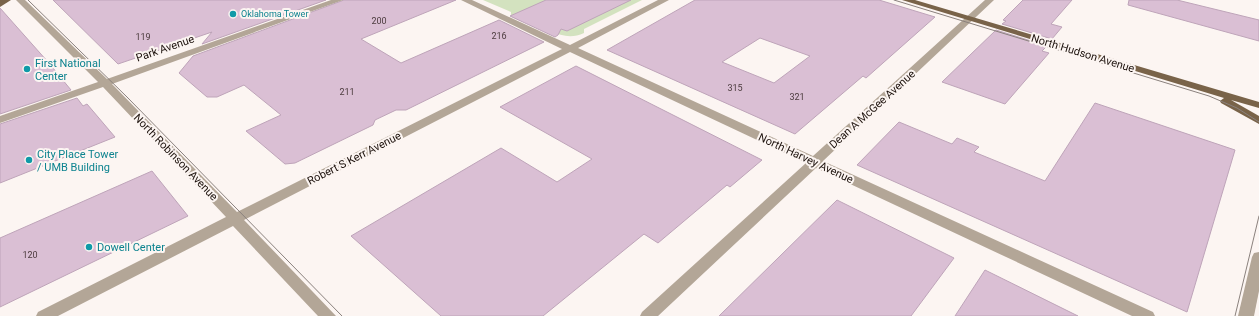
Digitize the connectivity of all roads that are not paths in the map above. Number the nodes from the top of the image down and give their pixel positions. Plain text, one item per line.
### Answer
1 (8, 0) edge
2 (20, 0) edge
3 (339, 0) edge
4 (465, 0) edge
5 (665, 0) edge
6 (906, 0) edge
7 (990, 0) edge
8 (0, 4) edge
9 (969, 19) junction
10 (570, 49) junction
11 (1176, 81) junction
12 (105, 83) junction
13 (1259, 105) edge
14 (0, 120) edge
15 (1259, 121) edge
16 (814, 162) junction
17 (234, 218) junction
18 (1259, 257) edge
19 (44, 316) edge
20 (328, 316) edge
21 (648, 316) edge
22 (1147, 316) edge
23 (1246, 316) edge

1 - 8 main road
2 - 12 street, North Robinson Avenue
3 - 12 street, Park Avenue
4 - 10 street, North Harvey Avenue
5 - 10 street, Robert S Kerr Avenue
6 - 9 main road, North Hudson Avenue
7 - 9 street, Dean A McGee Avenue
9 - 11 main road, North Hudson Avenue
9 - 16 street, Dean A McGee Avenue
10 - 16 street, North Harvey Avenue
10 - 17 street, Robert S Kerr Avenue
11 - 13 main road, North Hudson Avenue
11 - 15 main road
12 - 14 street, Park Avenue
12 - 17 street, North Robinson Avenue
16 - 21 street, Dean A McGee Avenue
16 - 22 street, North Harvey Avenue
17 - 19 street, Robert S Kerr Avenue
17 - 20 street, North Robinson Avenue
18 - 23 street

